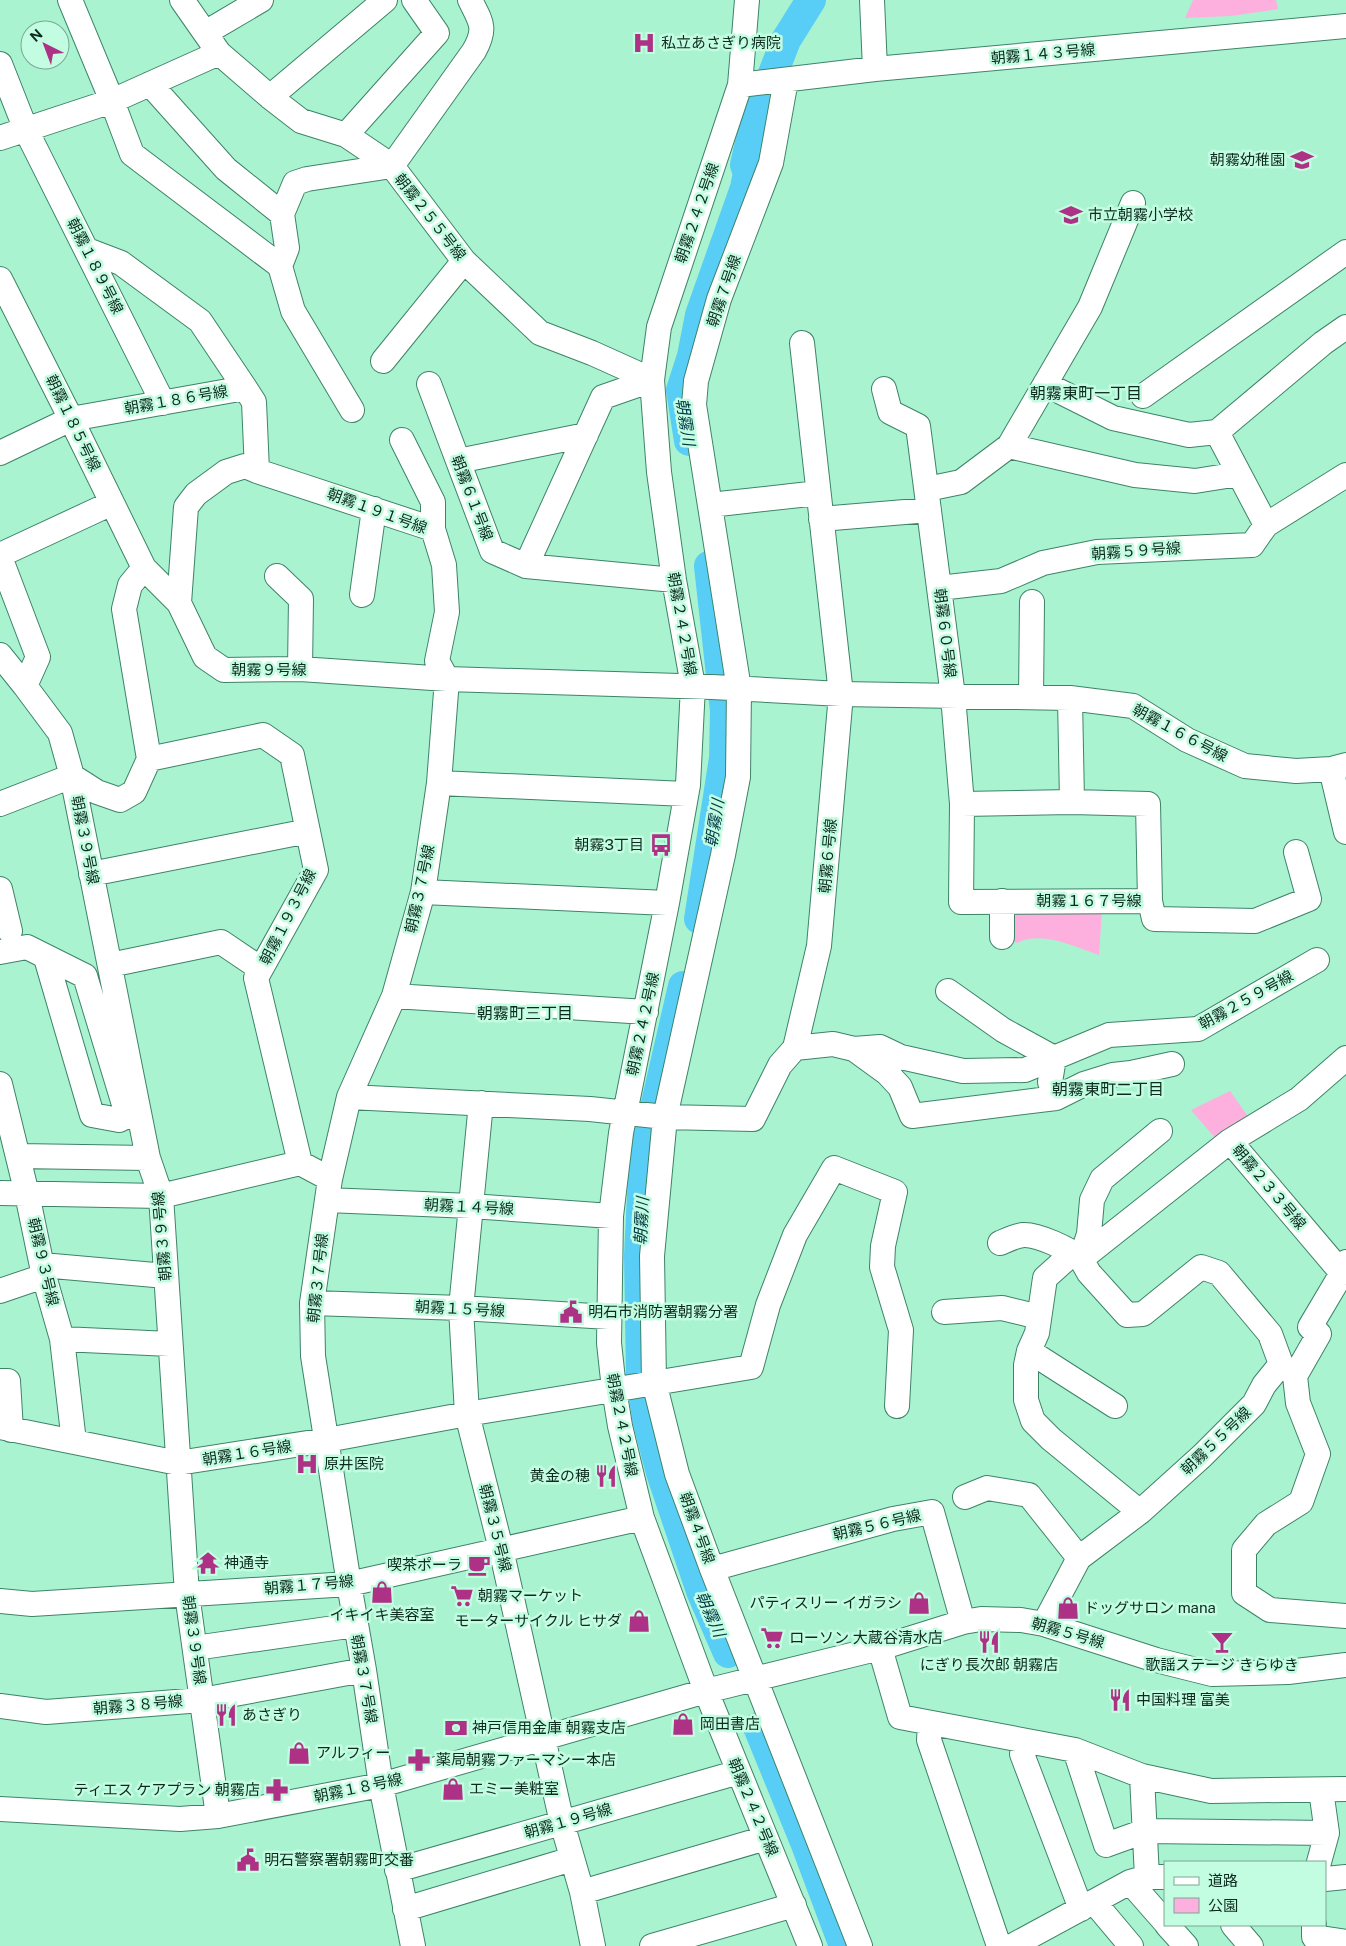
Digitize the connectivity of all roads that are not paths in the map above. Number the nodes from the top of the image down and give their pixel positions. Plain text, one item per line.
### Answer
1 (70, 0) edge
2 (182, 0) edge
3 (261, 0) edge
4 (385, 0) edge
5 (414, 0) edge
6 (470, 0) edge
7 (747, 0) edge
8 (872, 0) edge
9 (1346, 26) edge
10 (205, 33) junction
11 (220, 53) junction
12 (0, 64) edge
13 (875, 69) junction
14 (782, 80) junction
15 (150, 84) junction
16 (740, 85) junction
17 (270, 97) junction
18 (112, 101) junction
19 (26, 130) junction
20 (346, 135) junction
21 (0, 138) edge
22 (392, 166) junction
23 (1133, 202) dead end
24 (282, 214) junction
25 (87, 250) junction
26 (1346, 252) edge
27 (464, 261) junction
28 (280, 266) junction
29 (0, 279) edge
30 (1346, 327) edge
31 (802, 343) dead end
32 (383, 361) dead end
33 (652, 380) junction
34 (429, 384) dead end
35 (1045, 384) junction
36 (245, 388) junction
37 (884, 389) dead end
38 (1143, 396) dead end
39 (163, 403) junction
40 (352, 410) dead end
41 (71, 418) junction
42 (1217, 432) junction
43 (586, 435) junction
44 (402, 440) dead end
45 (1009, 446) junction
46 (0, 453) edge
47 (458, 460) junction
48 (257, 471) junction
49 (1239, 474) junction
50 (1346, 475) edge
51 (818, 493) junction
52 (928, 499) junction
53 (112, 503) junction
54 (710, 505) junction
55 (374, 509) junction
56 (822, 520) junction
57 (1266, 525) junction
58 (432, 529) junction
59 (0, 556) edge
60 (526, 566) junction
61 (144, 568) junction
62 (277, 576) dead end
63 (674, 580) junction
64 (939, 588) junction
65 (362, 595) dead end
66 (179, 602) junction
67 (1032, 602) dead end
68 (0, 656) edge
69 (300, 669) junction
70 (447, 679) junction
71 (26, 686) junction
72 (719, 688) junction
73 (841, 694) junction
74 (953, 696) junction
75 (1031, 697) junction
76 (1070, 698) junction
77 (149, 759) junction
78 (1339, 767) edge
79 (72, 776) junction
80 (440, 783) junction
81 (686, 794) junction
82 (1072, 802) junction
83 (0, 804) edge
84 (962, 804) junction
85 (308, 831) junction
86 (1346, 832) edge
87 (1296, 852) dead end
88 (91, 874) junction
89 (0, 889) edge
90 (423, 892) junction
91 (1002, 901) junction
92 (1150, 901) junction
93 (667, 903) junction
94 (1002, 937) dead end
95 (5, 941) edge
96 (46, 958) junction
97 (1317, 960) dead end
98 (110, 965) junction
99 (262, 968) junction
100 (948, 991) dead end
101 (394, 996) junction
102 (646, 1012) junction
103 (794, 1048) junction
104 (854, 1049) junction
105 (1054, 1058) junction
106 (1346, 1058) edge
107 (1172, 1064) dead end
108 (0, 1084) edge
109 (349, 1097) junction
110 (1056, 1098) junction
111 (481, 1103) junction
112 (648, 1115) junction
113 (134, 1117) junction
114 (5, 1127) edge
115 (1160, 1131) dead end
116 (1230, 1141) junction
117 (18, 1156) junction
118 (148, 1158) junction
119 (300, 1163) junction
120 (328, 1190) junction
121 (0, 1193) edge
122 (27, 1194) junction
123 (162, 1196) junction
124 (471, 1206) junction
125 (611, 1216) junction
126 (1000, 1243) dead end
127 (1077, 1256) junction
128 (1344, 1268) edge
129 (43, 1270) junction
130 (166, 1276) junction
131 (0, 1291) edge
132 (312, 1303) junction
133 (461, 1308) junction
134 (944, 1312) dead end
135 (608, 1317) junction
136 (1039, 1317) junction
137 (62, 1339) junction
138 (170, 1344) junction
139 (1029, 1351) junction
140 (0, 1381) edge
141 (637, 1385) junction
142 (897, 1406) dead end
143 (1115, 1406) dead end
144 (467, 1414) junction
145 (6, 1429) edge
146 (327, 1440) junction
147 (74, 1442) junction
148 (178, 1463) junction
149 (965, 1497) dead end
150 (1140, 1512) junction
151 (642, 1518) junction
152 (501, 1549) junction
153 (1079, 1558) junction
154 (712, 1569) junction
155 (349, 1584) junction
156 (187, 1594) junction
157 (0, 1601) edge
158 (1346, 1616) edge
159 (963, 1622) junction
160 (355, 1624) junction
161 (1044, 1624) junction
162 (195, 1648) junction
163 (880, 1648) junction
164 (1346, 1666) edge
165 (364, 1670) junction
166 (755, 1678) junction
167 (706, 1691) junction
168 (202, 1700) junction
169 (0, 1706) edge
170 (930, 1723) junction
171 (543, 1739) junction
172 (1025, 1741) junction
173 (1075, 1750) junction
174 (739, 1772) junction
175 (1142, 1776) junction
176 (381, 1785) junction
177 (1346, 1789) edge
178 (1321, 1790) junction
179 (0, 1809) edge
180 (218, 1816) junction
181 (562, 1823) junction
182 (1145, 1831) junction
183 (1327, 1833) junction
184 (766, 1838) junction
185 (572, 1859) junction
186 (1319, 1861) edge
187 (397, 1870) junction
188 (1346, 1877) edge
189 (1147, 1879) edge
190 (1326, 1879) edge
191 (582, 1892) junction
192 (794, 1905) junction
193 (1087, 1905) junction
194 (405, 1909) junction
195 (1164, 1920) edge
196 (1168, 1926) edge
197 (1234, 1926) edge
198 (1314, 1926) edge
199 (1048, 1938) edge
200 (1346, 1942) edge
201 (413, 1946) edge
202 (593, 1946) edge
203 (652, 1946) edge
204 (810, 1946) edge
205 (860, 1946) edge
206 (999, 1946) edge
207 (1012, 1946) edge
208 (1132, 1946) edge
209 (1186, 1946) edge
210 (1251, 1946) edge

1 - 18 street
2 - 10 street
3 - 10 street
4 - 17 street
5 - 20 street
6 - 22 street
7 - 16 street, 朝霧２４２号線
8 - 13 street
9 - 13 street, 朝霧１４３号線
10 - 11 street
11 - 15 street
11 - 17 street
12 - 19 street, 朝霧１８９号線
13 - 14 street, 朝霧１４３号線
14 - 16 street, 朝霧１４３号線
14 - 54 street, 朝霧７号線
15 - 18 street
15 - 24 street
16 - 33 street, 朝霧２４２号線
17 - 20 street
18 - 19 street
18 - 28 street
19 - 21 street
19 - 25 street, 朝霧１８９号線
20 - 22 street
22 - 24 street, 朝霧２５５号線
22 - 27 street, 朝霧２５５号線
23 - 35 street
24 - 28 street
25 - 36 street, 朝霧１８６号線
25 - 39 street, 朝霧１８９号線
26 - 38 street
27 - 32 street
27 - 33 street, 朝霧２５５号線
28 - 40 street
29 - 41 street, 朝霧１８５号線
30 - 42 street
31 - 51 street, 朝霧６号線
33 - 43 street
33 - 63 street, 朝霧２４２号線
34 - 47 street, 朝霧６１号線
35 - 42 street
35 - 45 street
36 - 39 street, 朝霧１８６号線
36 - 48 street
37 - 52 street, 朝霧６０号線
39 - 41 street, 朝霧１８６号線
41 - 46 street, 朝霧１８６号線
41 - 53 street, 朝霧１８５号線
42 - 49 street
43 - 47 street
43 - 60 street
44 - 58 street
45 - 49 street
45 - 52 street
47 - 60 street, 朝霧６１号線
48 - 55 street, 朝霧１９１号線
48 - 66 street, 朝霧１９１号線
49 - 57 street
50 - 57 street
51 - 54 street
51 - 56 street, 朝霧６号線
52 - 56 street
52 - 64 street, 朝霧６０号線
53 - 59 street
53 - 61 street, 朝霧１８５号線
54 - 72 street, 朝霧７号線
55 - 58 street, 朝霧１９１号線
55 - 65 street
56 - 73 street, 朝霧６号線
57 - 64 street, 朝霧５９号線
58 - 70 street, 朝霧１９１号線
59 - 71 street
60 - 63 street, 朝霧６１号線
61 - 66 street, 朝霧９号線
61 - 77 street
62 - 69 street
63 - 72 street, 朝霧２４２号線
64 - 74 street, 朝霧６０号線
66 - 69 street, 朝霧９号線
67 - 75 street
68 - 71 street, 朝霧３９号線
69 - 70 street, 朝霧９号線
70 - 72 street, 朝霧９号線
70 - 80 street, 朝霧３７号線
71 - 79 street, 朝霧３９号線
72 - 73 street, 朝霧６０号線
72 - 81 street, 朝霧２４２号線
72 - 112 street
73 - 74 street, 朝霧６０号線
73 - 103 street, 朝霧６号線
74 - 75 street, 朝霧１６６号線
74 - 84 street, 朝霧１６７号線
75 - 76 street, 朝霧１６６号線
76 - 78 street, 朝霧１６６号線
76 - 82 street
77 - 79 street
77 - 85 street, 朝霧１９３号線
78 - 86 street
79 - 83 street
79 - 88 street, 朝霧３９号線
80 - 81 street
80 - 90 street, 朝霧３７号線
81 - 93 street, 朝霧２４２号線
82 - 84 street, 朝霧１６７号線
82 - 92 street, 朝霧１６７号線
84 - 91 street, 朝霧１６７号線
85 - 88 street
85 - 99 street, 朝霧１９３号線
87 - 92 street
88 - 98 street, 朝霧３９号線
89 - 95 street
90 - 93 street
90 - 101 street, 朝霧３７号線
91 - 92 street, 朝霧１６７号線
91 - 94 street
93 - 102 street, 朝霧２４２号線
95 - 96 street
96 - 113 street
96 - 113 street
97 - 105 street, 朝霧２５９号線
98 - 99 street
98 - 113 street, 朝霧３９号線
99 - 119 street, 朝霧１９３号線
100 - 105 street
101 - 102 street
101 - 109 street, 朝霧３７号線
102 - 112 street, 朝霧２４２号線
103 - 104 street
103 - 112 street, 朝霧６号線
104 - 105 street, 朝霧２５９号線
104 - 110 street
105 - 110 street
106 - 116 street, 朝霧２３３号線
107 - 110 street
108 - 114 street, 朝霧９３号線
109 - 111 street
109 - 120 street, 朝霧３７号線
111 - 112 street
111 - 124 street, 朝霧３５号線
112 - 125 street, 朝霧２４２号線
112 - 141 street, 朝霧４号線
113 - 118 street, 朝霧３９号線
114 - 117 street, 朝霧９３号線
115 - 127 street
116 - 127 street
116 - 128 street, 朝霧２３３号線
117 - 118 street
117 - 122 street, 朝霧９３号線
118 - 123 street, 朝霧３９号線
119 - 120 street
119 - 123 street
120 - 124 street, 朝霧１４号線
120 - 132 street, 朝霧３７号線
121 - 122 street
122 - 123 street
122 - 129 street, 朝霧９３号線
123 - 130 street, 朝霧３９号線
124 - 125 street, 朝霧１４号線
124 - 133 street, 朝霧３５号線
125 - 135 street, 朝霧２４２号線
126 - 127 street
127 - 136 street
127 - 150 street, 朝霧５５号線
128 - 158 street
129 - 130 street
129 - 131 street
129 - 137 street, 朝霧９３号線
130 - 138 street, 朝霧３９号線
132 - 133 street, 朝霧１５号線
132 - 146 street, 朝霧３７号線
133 - 135 street, 朝霧１５号線
133 - 144 street, 朝霧３５号線
134 - 136 street
135 - 141 street, 朝霧２４２号線
136 - 139 street
137 - 138 street
137 - 147 street, 朝霧９３号線
138 - 148 street, 朝霧３９号線
139 - 143 street
139 - 150 street
140 - 145 street
141 - 142 street, 朝霧１６号線
141 - 144 street, 朝霧１６号線
141 - 151 street, 朝霧２４２号線
141 - 154 street, 朝霧４号線
144 - 146 street, 朝霧１６号線
144 - 152 street, 朝霧３５号線
145 - 147 street, 朝霧１６号線
146 - 148 street, 朝霧１６号線
146 - 155 street, 朝霧３７号線
147 - 148 street, 朝霧１６号線
148 - 156 street, 朝霧３９号線
149 - 153 street
150 - 153 street, 朝霧５５号線
151 - 152 street, 朝霧１７号線
151 - 167 street, 朝霧２４２号線
152 - 155 street, 朝霧１７号線
152 - 171 street, 朝霧３５号線
153 - 161 street, 朝霧５５号線
154 - 159 street, 朝霧５６号線
154 - 166 street, 朝霧４号線
155 - 156 street, 朝霧１７号線
155 - 160 street, 朝霧３７号線
156 - 157 street, 朝霧１７号線
156 - 162 street, 朝霧３９号線
159 - 161 street, 朝霧５号線
159 - 163 street, 朝霧５号線
160 - 162 street
160 - 165 street, 朝霧３７号線
161 - 164 street, 朝霧５号線
162 - 168 street, 朝霧３９号線
163 - 166 street, 朝霧５号線
163 - 170 street
165 - 168 street, 朝霧３８号線
165 - 176 street, 朝霧３７号線
166 - 167 street, 朝霧５号線
166 - 205 street, 朝霧４号線
167 - 171 street, 朝霧１８号線
167 - 174 street, 朝霧２４２号線
168 - 169 street, 朝霧３８号線
168 - 180 street, 朝霧３９号線
170 - 172 street
170 - 206 street
171 - 176 street, 朝霧１８号線
171 - 181 street, 朝霧３５号線
172 - 173 street
172 - 193 street
173 - 175 street
173 - 182 street
174 - 181 street, 朝霧１９号線
174 - 184 street, 朝霧２４２号線
175 - 178 street
175 - 182 street
176 - 180 street, 朝霧１８号線
176 - 187 street, 朝霧３７号線
177 - 178 street
178 - 183 street
179 - 180 street, 朝霧１８号線
181 - 185 street, 朝霧３５号線
181 - 187 street, 朝霧１９号線
182 - 183 street
182 - 189 street
183 - 186 street
184 - 191 street
184 - 192 street, 朝霧２４２号線
185 - 191 street, 朝霧３５号線
185 - 194 street
187 - 194 street, 朝霧３７号線
188 - 190 street
189 - 193 street
189 - 195 street
191 - 202 street, 朝霧３５号線
192 - 203 street
192 - 204 street, 朝霧２４２号線
193 - 199 street
193 - 208 street
194 - 201 street, 朝霧３７号線
196 - 209 street
197 - 210 street
198 - 200 street
199 - 207 street

